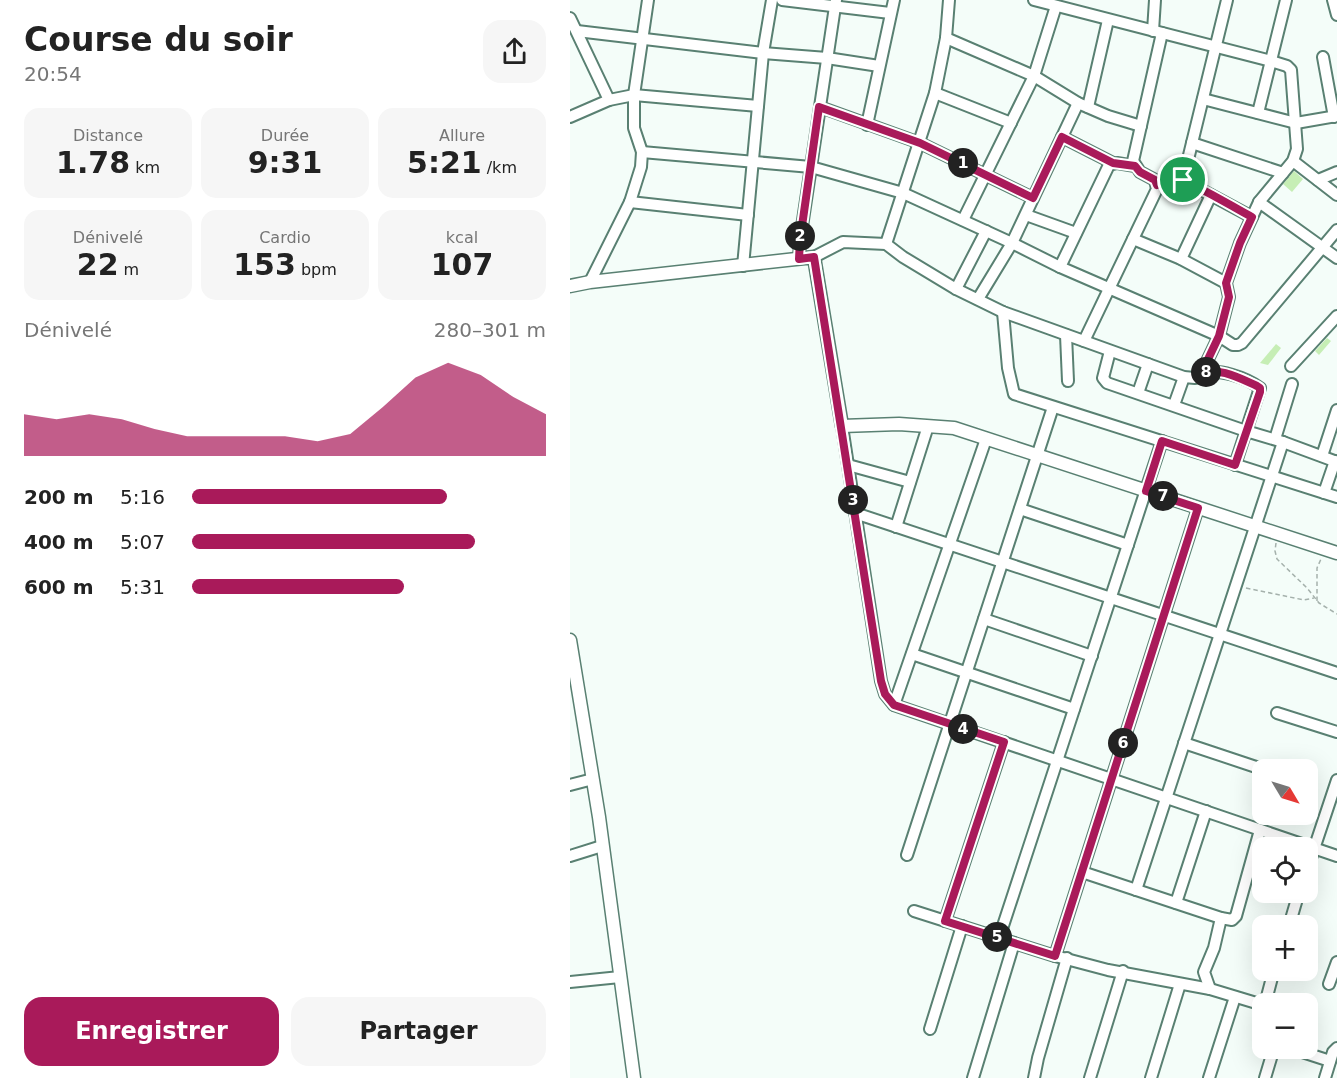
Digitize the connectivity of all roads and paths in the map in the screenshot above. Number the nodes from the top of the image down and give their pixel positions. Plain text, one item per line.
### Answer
1 (648, 0) edge
2 (772, 0) edge
3 (782, 0) edge
4 (894, 0) edge
5 (949, 0) edge
6 (1035, 0) edge
7 (1155, 0) edge
8 (1227, 0) edge
9 (1286, 0) edge
10 (1333, 0) edge
11 (836, 3) edge
12 (1056, 6) junction
13 (890, 13) junction
14 (1337, 15) edge
15 (570, 18) edge
16 (1108, 20) junction
17 (577, 31) junction
18 (1157, 32) junction
19 (644, 38) junction
20 (946, 38) junction
21 (1216, 47) junction
22 (763, 53) junction
23 (1323, 57) dead end
24 (827, 58) junction
25 (1271, 61) junction
26 (879, 66) junction
27 (1034, 76) junction
28 (935, 93) junction
29 (634, 95) junction
30 (1203, 99) junction
31 (609, 100) junction
32 (1083, 105) junction
33 (758, 106) junction
34 (819, 107) junction
35 (1258, 113) junction
36 (570, 117) edge
37 (1335, 117) edge
38 (1011, 123) junction
39 (1296, 123) junction
40 (867, 125) junction
41 (1141, 126) junction
42 (1062, 137) junction
43 (920, 143) junction
44 (1192, 143) junction
45 (642, 152) junction
46 (1293, 161) junction
47 (752, 162) junction
48 (1113, 163) junction
49 (1135, 166) junction
50 (811, 167) junction
51 (1337, 172) edge
52 (1283, 173) junction
53 (985, 174) junction
54 (1318, 180) junction
55 (903, 193) junction
56 (1211, 195) junction
57 (1337, 195) edge
58 (1033, 198) junction
59 (630, 202) junction
60 (1259, 202) junction
61 (748, 215) junction
62 (1026, 215) junction
63 (1252, 217) junction
64 (963, 220) junction
65 (1337, 230) edge
66 (986, 231) junction
67 (1076, 233) junction
68 (1133, 239) junction
69 (1012, 243) junction
70 (885, 244) junction
71 (1322, 247) junction
72 (814, 257) junction
73 (1337, 258) edge
74 (799, 259) junction
75 (1181, 259) junction
76 (743, 266) junction
77 (1060, 267) junction
78 (590, 282) junction
79 (1226, 283) junction
80 (570, 286) edge
81 (1110, 289) junction
82 (956, 290) junction
83 (978, 299) junction
84 (1003, 312) junction
85 (1337, 316) edge
86 (1066, 335) junction
87 (1219, 336) junction
88 (1084, 341) junction
89 (1110, 351) junction
90 (1148, 364) junction
91 (1291, 366) dead end
92 (1201, 374) junction
93 (1184, 377) junction
94 (1068, 381) dead end
95 (1292, 384) dead end
96 (1138, 393) junction
97 (1174, 405) junction
98 (1053, 407) junction
99 (1337, 410) edge
100 (842, 426) junction
101 (928, 426) junction
102 (1246, 431) junction
103 (986, 439) junction
104 (1279, 440) junction
105 (1162, 441) junction
106 (1037, 455) junction
107 (1322, 456) junction
108 (1336, 461) edge
109 (848, 465) junction
110 (1235, 465) junction
111 (1272, 476) junction
112 (910, 482) junction
113 (1146, 491) junction
114 (1324, 493) junction
115 (1337, 497) edge
116 (1020, 508) junction
117 (1198, 508) junction
118 (855, 513) junction
119 (896, 527) junction
120 (1255, 527) junction
121 (1277, 534) junction
122 (950, 544) junction
123 (1128, 545) junction
124 (1331, 552) edge
125 (1002, 562) junction
126 (1236, 586) junction
127 (1111, 598) junction
128 (1316, 599) junction
129 (1337, 614) edge
130 (1164, 615) junction
131 (984, 619) junction
132 (1220, 634) junction
133 (571, 648) edge
134 (912, 654) junction
135 (1092, 656) junction
136 (966, 673) junction
137 (1337, 673) edge
138 (894, 705) junction
139 (1074, 709) junction
140 (1277, 713) dead end
141 (949, 724) junction
142 (1337, 732) edge
143 (1004, 742) junction
144 (1184, 743) junction
145 (1058, 761) junction
146 (1252, 766) edge
147 (593, 779) junction
148 (1112, 779) junction
149 (1337, 780) edge
150 (570, 785) edge
151 (1166, 798) junction
152 (1206, 811) junction
153 (1260, 830) junction
154 (1281, 837) edge
155 (1318, 837) edge
156 (602, 846) junction
157 (1318, 849) edge
158 (906, 855) dead end
159 (570, 856) edge
160 (1337, 856) edge
161 (1082, 872) junction
162 (1136, 890) junction
163 (1176, 903) junction
164 (914, 911) dead end
165 (1221, 918) junction
166 (945, 921) junction
167 (962, 926) junction
168 (999, 938) junction
169 (1014, 943) junction
170 (1061, 957) junction
171 (1337, 962) edge
172 (1123, 971) junction
173 (620, 977) junction
174 (570, 982) edge
175 (1180, 984) junction
176 (1329, 984) dead end
177 (1210, 989) junction
178 (1235, 997) junction
179 (1252, 1001) edge
180 (930, 1029) dead end
181 (1337, 1048) edge
182 (1318, 1057) edge
183 (1271, 1059) edge
184 (1330, 1061) junction
185 (634, 1078) edge
186 (974, 1078) edge
187 (1035, 1078) edge
188 (1090, 1078) edge
189 (1151, 1078) edge
190 (1209, 1078) edge
191 (1265, 1078) edge
192 (1325, 1078) edge

1 - 19 street
2 - 22 street
3 - 11 street
4 - 13 street
5 - 20 street
6 - 12 street
7 - 18 street
8 - 21 street
9 - 25 street
10 - 14 street
11 - 13 street
11 - 24 street
12 - 16 street
12 - 27 street
13 - 26 street
15 - 17 street
16 - 18 street
16 - 32 street
17 - 19 street
17 - 31 street
18 - 21 street
18 - 41 street
19 - 22 street
19 - 29 street
20 - 27 street
20 - 28 street
21 - 25 street
21 - 30 street
22 - 24 street
22 - 33 street
23 - 37 street
24 - 26 street
24 - 34 street
25 - 35 street
25 - 39 street
26 - 40 street
27 - 32 street
27 - 38 street
28 - 38 street
28 - 43 street
29 - 31 street
29 - 33 street
29 - 45 street
30 - 35 street
30 - 44 street
31 - 36 street
32 - 41 street
32 - 42 street
33 - 47 street
34 - 40 street
34 - 50 street
35 - 39 street
37 - 39 street
38 - 53 street
39 - 46 street
40 - 43 street
41 - 49 street
42 - 48 street
42 - 58 street
43 - 53 street
43 - 55 street
44 - 52 street
44 - 56 street
45 - 47 street
45 - 59 street
46 - 52 street
46 - 54 street
47 - 50 street
47 - 61 street
48 - 49 street
48 - 67 street
49 - 68 street
50 - 55 street
50 - 74 street
51 - 54 street
52 - 60 street
53 - 58 street
53 - 64 street
54 - 57 street
55 - 64 street
55 - 70 street
56 - 63 street
56 - 75 street
58 - 62 street
59 - 61 street
59 - 78 street
60 - 63 street
60 - 71 street
61 - 76 street
62 - 67 street
62 - 69 street
63 - 79 street
64 - 66 street
65 - 71 street
66 - 69 street
66 - 82 street
67 - 77 street
68 - 75 street
68 - 81 street
69 - 77 street
69 - 83 street
70 - 72 street
70 - 82 street
71 - 73 street
71 - 87 street
72 - 74 street
72 - 100 street
74 - 76 street
75 - 79 street
76 - 78 street
77 - 81 street
78 - 80 street
79 - 87 street
81 - 87 street
81 - 88 street
82 - 83 street
83 - 84 street
84 - 86 street
84 - 98 street
85 - 91 street
86 - 88 street
86 - 94 street
87 - 92 street
88 - 89 street
89 - 90 street
89 - 96 street
90 - 93 street
90 - 96 street
92 - 93 street
92 - 102 street
93 - 97 street
95 - 104 street
96 - 97 street
97 - 102 street
98 - 105 street
98 - 106 street
99 - 107 street
100 - 101 street
100 - 109 street
101 - 103 street
101 - 112 street
102 - 104 street
102 - 110 street
103 - 106 street
103 - 122 street
104 - 107 street
104 - 111 street
105 - 110 street
105 - 113 street
106 - 113 street
106 - 116 street
107 - 108 street
108 - 114 street
109 - 112 street
109 - 118 street
110 - 111 street
111 - 114 street
111 - 120 street
112 - 119 street
113 - 117 street
113 - 123 street
114 - 115 street
116 - 123 street
116 - 125 street
117 - 120 street
117 - 130 street
118 - 119 street
118 - 138 street
119 - 122 street
120 - 121 street
120 - 126 street
121 - 124 street
121 - 128 path
122 - 125 street
122 - 134 street
123 - 127 street
124 - 128 path
125 - 127 street
125 - 131 street
126 - 128 path
126 - 132 street
127 - 130 street
127 - 135 street
128 - 129 path
130 - 132 street
130 - 148 street
131 - 135 street
131 - 136 street
132 - 137 street
132 - 144 street
133 - 147 street
134 - 136 street
134 - 138 street
135 - 139 street
136 - 139 street
136 - 141 street
138 - 141 street
139 - 145 street
140 - 142 street
141 - 143 street
141 - 158 street
143 - 145 street
143 - 166 street
144 - 146 street
144 - 151 street
145 - 148 street
145 - 168 street
147 - 150 street
147 - 156 street
148 - 151 street
148 - 161 street
149 - 155 street
151 - 152 street
151 - 162 street
152 - 153 street
152 - 163 street
153 - 154 street
153 - 165 street
156 - 159 street
156 - 173 street
157 - 160 street
161 - 162 street
161 - 170 street
162 - 163 street
163 - 165 street
164 - 166 street
165 - 177 street
166 - 167 street
167 - 168 street
167 - 180 street
168 - 169 street
169 - 170 street
169 - 186 street
170 - 172 street
170 - 187 street
171 - 176 street
172 - 175 street
172 - 188 street
173 - 174 street
173 - 185 street
175 - 177 street
175 - 189 street
177 - 178 street
178 - 179 street
178 - 190 street
181 - 184 street
182 - 184 street
183 - 191 street
184 - 192 street

